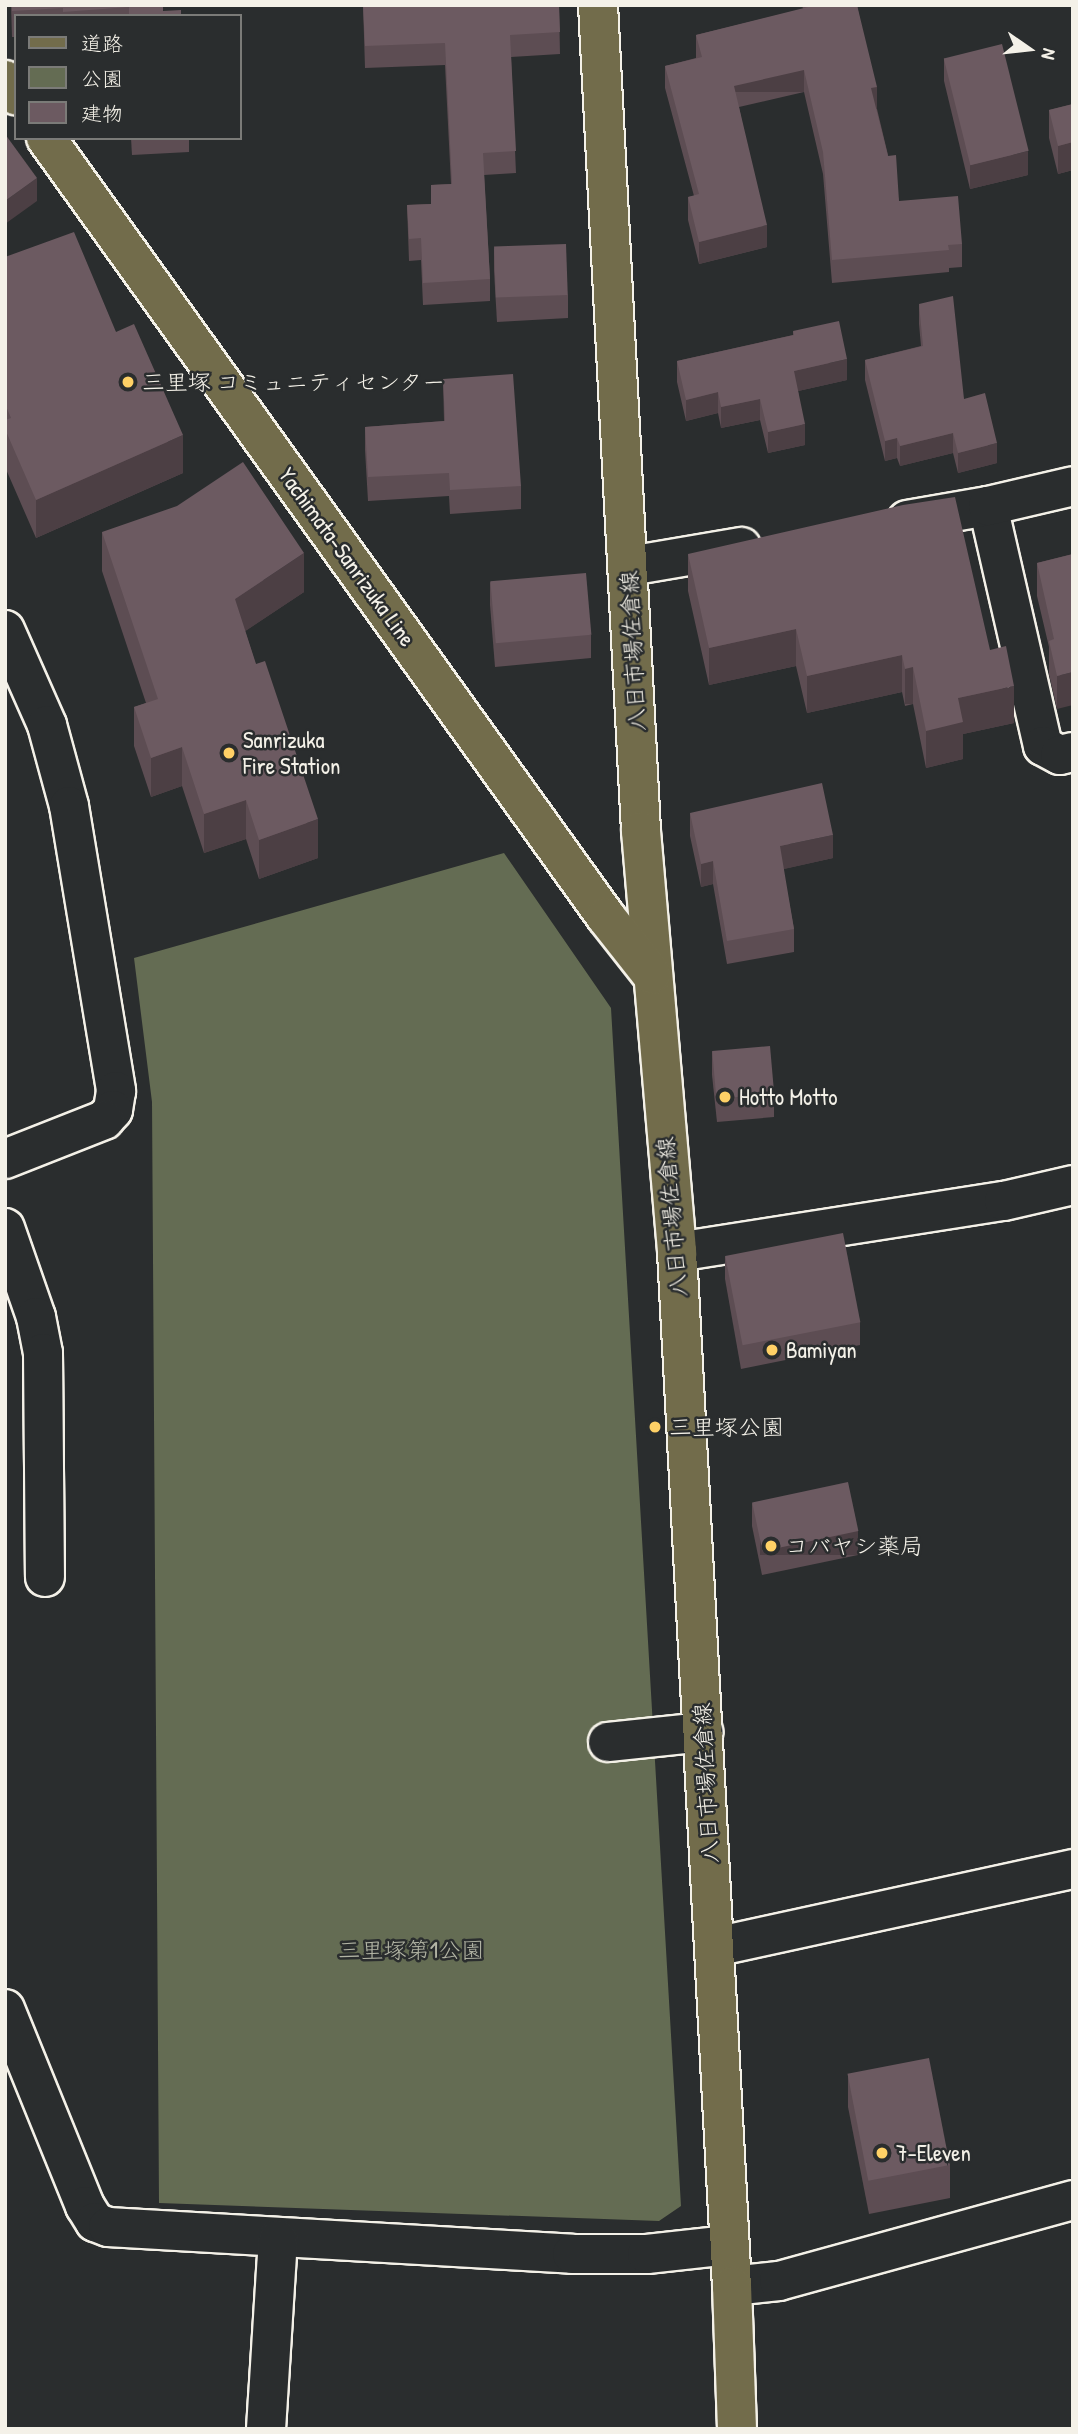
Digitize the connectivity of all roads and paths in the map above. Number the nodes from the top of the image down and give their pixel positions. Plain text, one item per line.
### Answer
1 (598, 5) edge
2 (48, 140) edge
3 (1073, 486) edge
4 (988, 506) junction
5 (868, 526) edge
6 (775, 541) edge
7 (629, 566) junction
8 (5, 630) edge
9 (1073, 752) edge
10 (651, 974) junction
11 (5, 1159) edge
12 (1073, 1185) edge
13 (5, 1228) edge
14 (677, 1252) junction
15 (45, 1577) dead end
16 (703, 1732) junction
17 (608, 1742) dead end
18 (1073, 1869) edge
19 (715, 1947) junction
20 (5, 2009) edge
21 (1073, 2200) edge
22 (278, 2239) junction
23 (729, 2245) junction
24 (732, 2286) junction
25 (266, 2429) edge
26 (737, 2429) edge

1 - 7 main road, 八日市場佐倉線
2 - 10 main road, Yachimata-Sanrizuka Line
3 - 4 street
4 - 5 street
4 - 9 street
6 - 7 street
7 - 10 main road, 八日市場佐倉線
8 - 11 street
10 - 14 main road, 八日市場佐倉線
12 - 14 street
13 - 15 street
14 - 16 main road, 八日市場佐倉線
16 - 17 street
16 - 19 main road, 八日市場佐倉線
18 - 19 street
19 - 23 main road, 八日市場佐倉線
20 - 22 street
21 - 24 street
22 - 23 street
22 - 25 street
23 - 24 main road, 八日市場佐倉線
24 - 26 main road, 八日市場佐倉線

